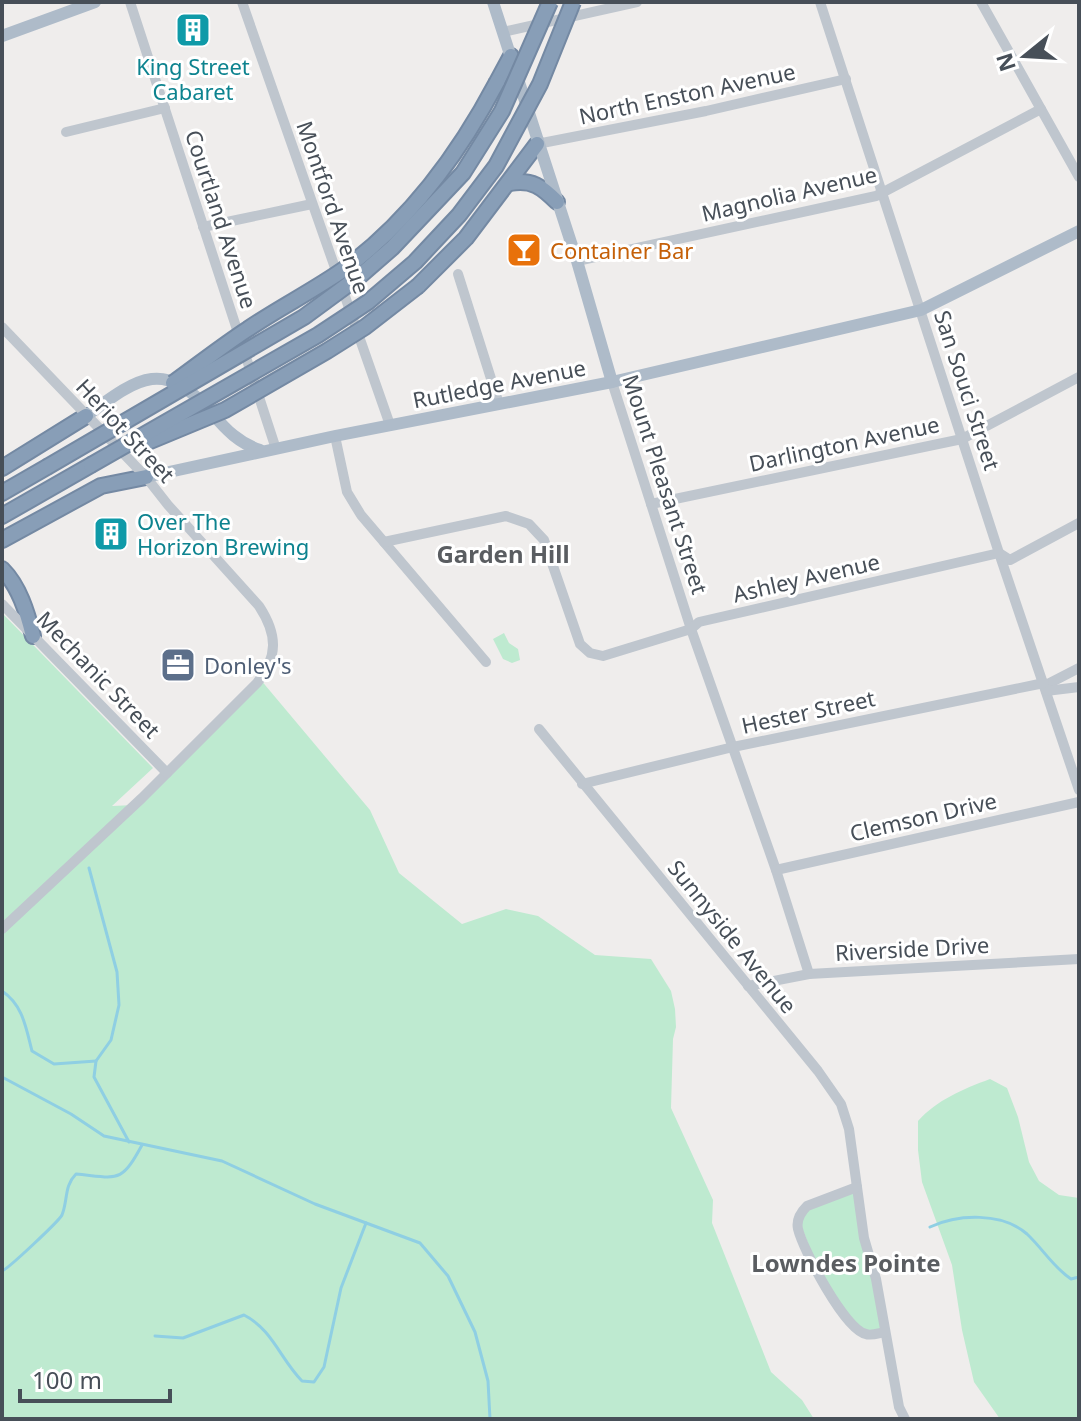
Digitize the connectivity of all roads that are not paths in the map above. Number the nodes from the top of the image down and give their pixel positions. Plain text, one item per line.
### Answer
1 (95, 2) edge
2 (130, 2) edge
3 (242, 2) edge
4 (493, 2) edge
5 (550, 2) edge
6 (573, 2) edge
7 (637, 2) edge
8 (820, 2) edge
9 (983, 3) edge
10 (503, 32) junction
11 (2, 36) edge
12 (511, 56) junction
13 (846, 79) junction
14 (165, 108) junction
15 (1041, 109) junction
16 (66, 132) dead end
17 (537, 144) junction
18 (1079, 177) edge
19 (510, 183) junction
20 (884, 194) junction
21 (557, 202) junction
22 (312, 204) junction
23 (203, 227) junction
24 (1079, 231) edge
25 (577, 261) junction
26 (458, 274) dead end
27 (921, 310) junction
28 (2, 327) edge
29 (1079, 377) edge
30 (612, 382) junction
31 (499, 404) junction
32 (86, 416) junction
33 (390, 425) junction
34 (114, 426) junction
35 (335, 436) junction
36 (962, 439) junction
37 (269, 450) junction
38 (91, 465) junction
39 (2, 468) edge
40 (146, 477) junction
41 (2, 493) edge
42 (651, 504) junction
43 (2, 516) edge
44 (1079, 523) edge
45 (2, 540) edge
46 (384, 542) junction
47 (999, 553) junction
48 (2, 569) edge
49 (2, 604) edge
50 (691, 629) junction
51 (33, 636) junction
52 (486, 662) dead end
53 (1079, 668) edge
54 (1045, 687) junction
55 (1079, 687) edge
56 (539, 729) dead end
57 (733, 747) junction
58 (167, 773) junction
59 (582, 784) junction
60 (1079, 790) edge
61 (1079, 802) edge
62 (776, 870) junction
63 (2, 929) edge
64 (1079, 959) edge
65 (809, 974) junction
66 (748, 986) junction
67 (857, 1187) junction
68 (885, 1332) junction
69 (905, 1419) edge

1 - 11 main road
2 - 14 street, Courtland Avenue
3 - 22 street, Montford Avenue
4 - 10 main road, Mount Pleasant Street
5 - 34 highway, bridge
6 - 38 highway, bridge
7 - 10 street
8 - 13 street, San Souci Street
9 - 15 street
10 - 12 main road, Mount Pleasant Street
12 - 17 main road, Mount Pleasant Street
12 - 34 highway, bridge
13 - 17 street, North Enston Avenue
13 - 20 street, San Souci Street
14 - 16 street
14 - 23 street, Courtland Avenue
15 - 18 street
15 - 20 street, Magnolia Avenue
17 - 19 highway
17 - 21 main road, Mount Pleasant Street
19 - 21 highway
19 - 38 highway, bridge
20 - 25 street, Magnolia Avenue
20 - 27 street, San Souci Street
21 - 25 main road, Mount Pleasant Street
22 - 23 street
22 - 33 street, Montford Avenue
23 - 37 street, Courtland Avenue
24 - 27 main road, Rutledge Avenue
25 - 30 main road, Mount Pleasant Street
26 - 31 street
27 - 30 main road, Rutledge Avenue
27 - 36 street, San Souci Street
28 - 32 street, Heriot Street
29 - 36 street, Darlington Avenue
30 - 31 main road, Rutledge Avenue
30 - 42 street, Mount Pleasant Street
31 - 33 main road, Rutledge Avenue
32 - 37 main road
32 - 39 highway
32 - 40 street, Heriot Street
33 - 35 main road, Rutledge Avenue
34 - 41 highway, bridge
35 - 37 main road, Rutledge Avenue
35 - 46 street
36 - 42 street, Darlington Avenue
36 - 47 street, San Souci Street
37 - 40 main road, Rutledge Avenue
38 - 43 highway
40 - 45 highway
40 - 58 street, Heriot Street
42 - 50 street, Mount Pleasant Street
44 - 47 street, Ashley Avenue
46 - 50 street, Ashley Avenue
46 - 52 street
47 - 50 street, Ashley Avenue
47 - 54 street, San Souci Street
48 - 51 highway
49 - 51 street, Mechanic Street
50 - 57 street, Mount Pleasant Street
51 - 58 street, Mechanic Street
53 - 54 street
54 - 55 street, Hester Street
54 - 57 street, Hester Street
54 - 60 street, San Souci Street
56 - 59 street, Sunnyside Avenue
57 - 59 street, Hester Street
57 - 62 street, Mount Pleasant Street
58 - 63 street
59 - 66 street, Sunnyside Avenue
61 - 62 street, Clemson Drive
62 - 65 street, Mount Pleasant Street
64 - 65 street, Riverside Drive
65 - 66 street, Riverside Drive
66 - 67 street, Sunnyside Avenue
67 - 68 street, Sunnyside Avenue
67 - 68 street
68 - 69 street, Sunnyside Avenue

